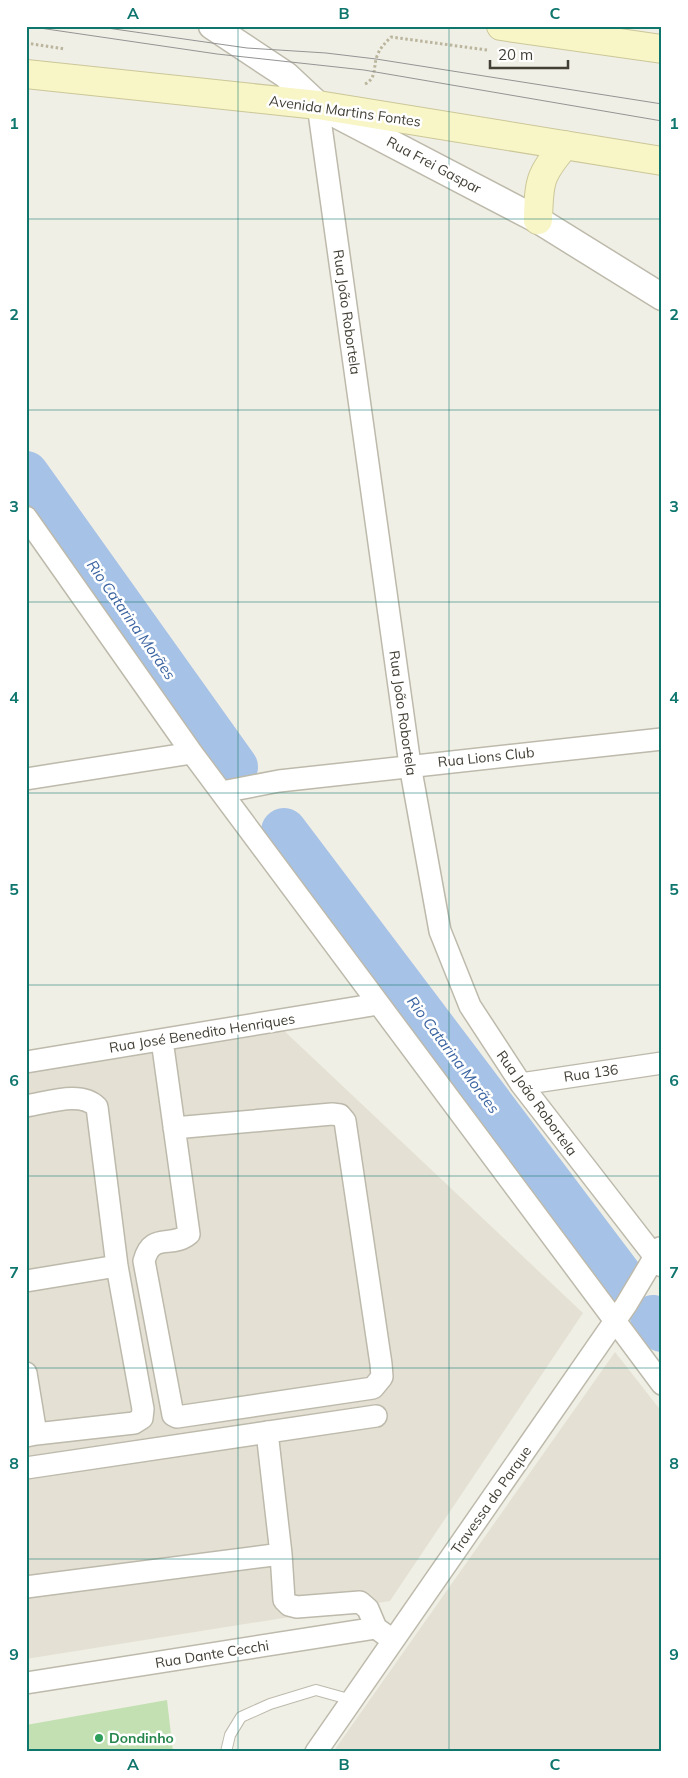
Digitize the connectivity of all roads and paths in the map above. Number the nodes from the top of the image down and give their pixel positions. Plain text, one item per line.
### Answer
1 (212, 26) edge
2 (501, 26) edge
3 (26, 43) edge
4 (662, 49) edge
5 (74, 50) dead end
6 (488, 50) dead end
7 (26, 74) edge
8 (360, 87) dead end
9 (318, 104) junction
10 (564, 146) junction
11 (662, 161) edge
12 (538, 220) junction
13 (662, 297) edge
14 (26, 517) edge
15 (662, 739) edge
16 (192, 752) junction
17 (410, 765) junction
18 (26, 779) edge
19 (231, 790) junction
20 (378, 1004) junction
21 (162, 1040) junction
22 (26, 1062) edge
23 (662, 1063) edge
24 (521, 1084) junction
25 (26, 1106) edge
26 (174, 1128) junction
27 (659, 1256) edge
28 (117, 1266) junction
29 (26, 1281) edge
30 (620, 1313) junction
31 (26, 1373) edge
32 (662, 1384) edge
33 (376, 1416) dead end
34 (267, 1432) junction
35 (31, 1435) edge
36 (26, 1468) edge
37 (281, 1554) junction
38 (26, 1587) edge
39 (376, 1628) junction
40 (393, 1641) junction
41 (26, 1683) edge
42 (352, 1700) junction
43 (226, 1752) edge
44 (316, 1752) edge

1 - 9 street, Rua Frei Gaspar
2 - 4 main road
3 - 5 path
6 - 8 path
7 - 9 main road, Avenida Martins Fontes
9 - 10 main road, Avenida Martins Fontes
9 - 12 street, Rua Frei Gaspar
9 - 17 street, Rua João Robortela
10 - 11 main road, Avenida Martins Fontes
10 - 12 main road
12 - 13 street, Rua Frei Gaspar
14 - 16 street
15 - 17 street, Rua Lions Club
16 - 18 street
16 - 19 street
17 - 19 street, Rua Lions Club
17 - 24 street, Rua João Robortela
19 - 20 street
20 - 21 street, Rua José Benedito Henriques
20 - 30 street
21 - 22 street, Rua José Benedito Henriques
21 - 26 street
23 - 24 street, Rua 136
24 - 27 street, Rua João Robortela
25 - 28 street
26 - 26 street
27 - 30 street, Travessa do Parque
28 - 29 street
28 - 35 street
30 - 32 street
30 - 40 street, Travessa do Parque
31 - 35 street
33 - 34 street
34 - 36 street
34 - 37 street
37 - 38 street
37 - 39 street
39 - 40 street
39 - 41 street, Rua Dante Cecchi
40 - 42 street, Travessa do Parque
42 - 43 lane
42 - 44 street, Travessa do Parque

